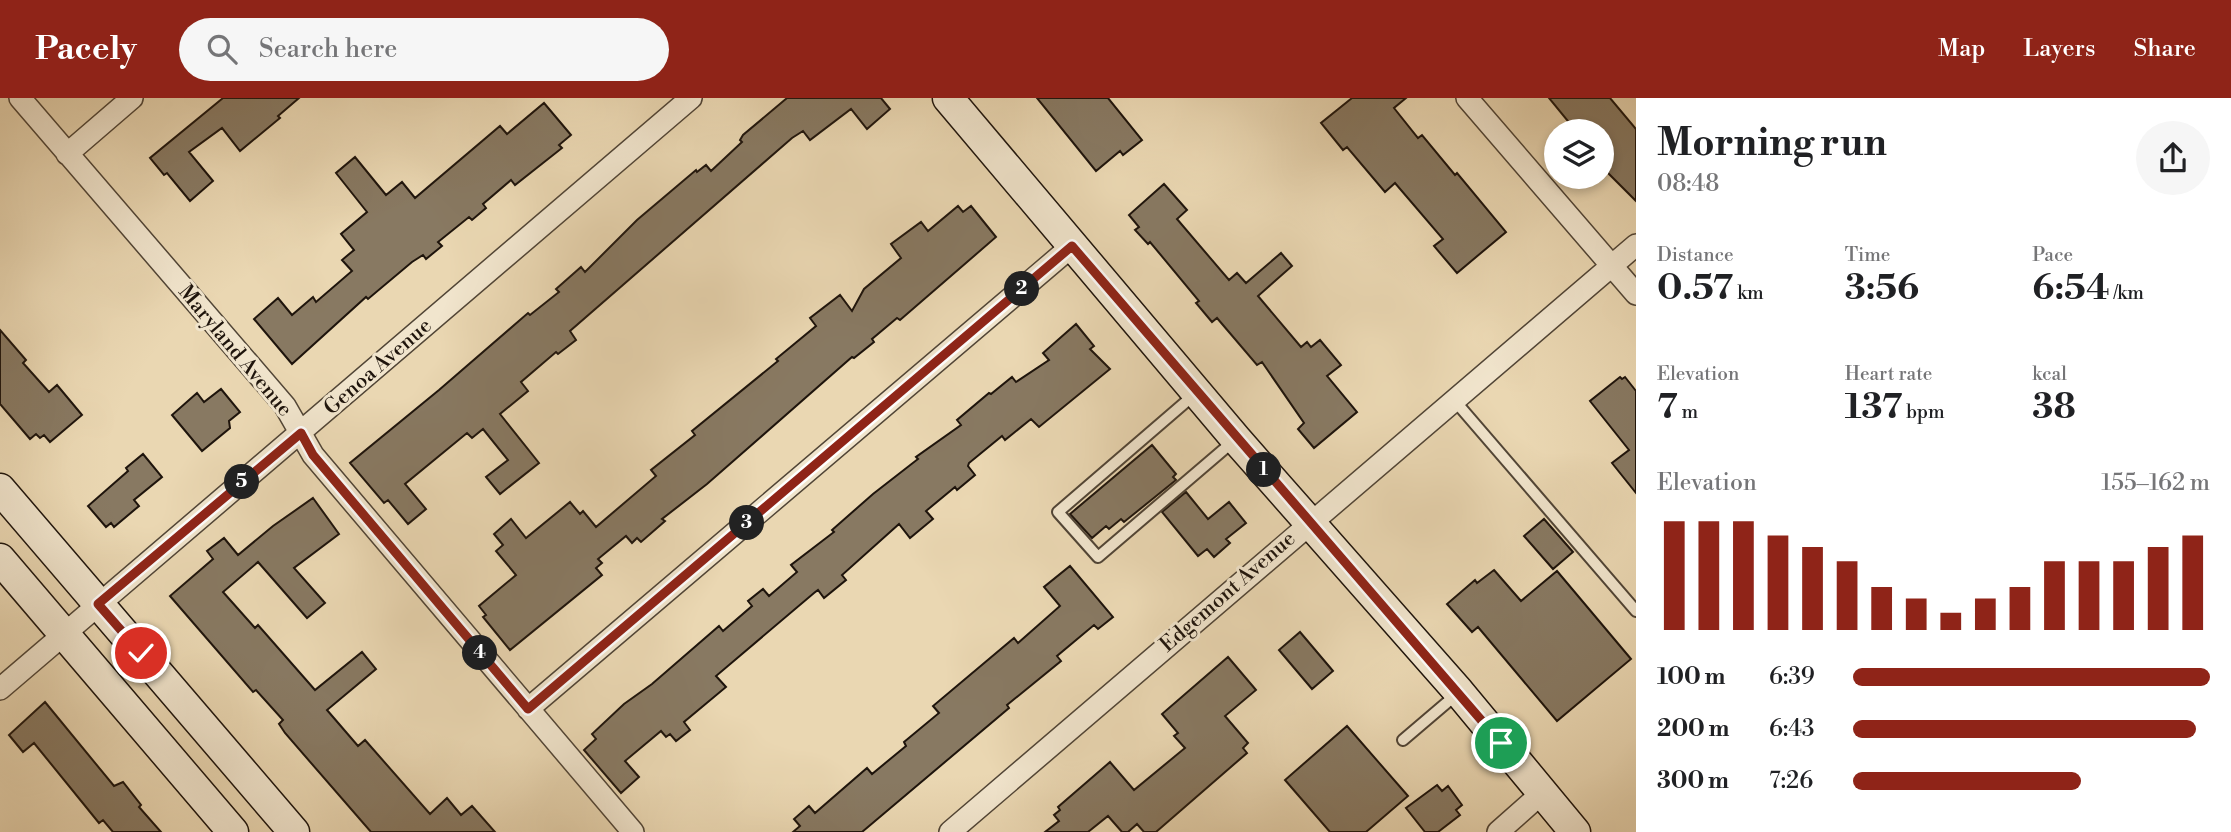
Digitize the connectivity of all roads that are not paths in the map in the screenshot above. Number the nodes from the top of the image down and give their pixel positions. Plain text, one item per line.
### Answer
1 (20, 98) edge
2 (132, 98) edge
3 (691, 98) edge
4 (948, 98) edge
5 (1467, 98) edge
6 (67, 154) junction
7 (1636, 245) edge
8 (1072, 246) junction
9 (1611, 267) junction
10 (1636, 294) edge
11 (1197, 392) junction
12 (1455, 401) junction
13 (301, 433) junction
14 (1236, 439) junction
15 (0, 489) edge
16 (1310, 522) junction
17 (0, 559) edge
18 (98, 604) junction
19 (1636, 611) edge
20 (64, 635) junction
21 (0, 689) edge
22 (1459, 692) junction
23 (528, 709) junction
24 (1403, 740) dead end
25 (1542, 793) junction
26 (233, 832) edge
27 (294, 832) edge
28 (633, 832) edge
29 (950, 832) edge
30 (1498, 832) edge
31 (1575, 832) edge

1 - 6 street, Maryland Avenue
2 - 6 street
3 - 13 street, Genoa Avenue
4 - 8 street
5 - 9 street
6 - 13 street, Maryland Avenue
7 - 9 street, Edgemont Avenue
8 - 11 street
8 - 23 street
9 - 10 street
9 - 12 street, Edgemont Avenue
11 - 14 street
11 - 14 lane
12 - 16 street, Edgemont Avenue
12 - 19 lane
13 - 18 street, Genoa Avenue
13 - 23 street, Maryland Avenue
14 - 16 street
15 - 18 street
16 - 22 street
16 - 29 street, Edgemont Avenue
17 - 20 street
18 - 20 street, Genoa Avenue
18 - 27 street
20 - 21 street, Genoa Avenue
20 - 26 street
22 - 24 lane
22 - 25 street
23 - 28 street, Maryland Avenue
25 - 30 street
25 - 31 street

